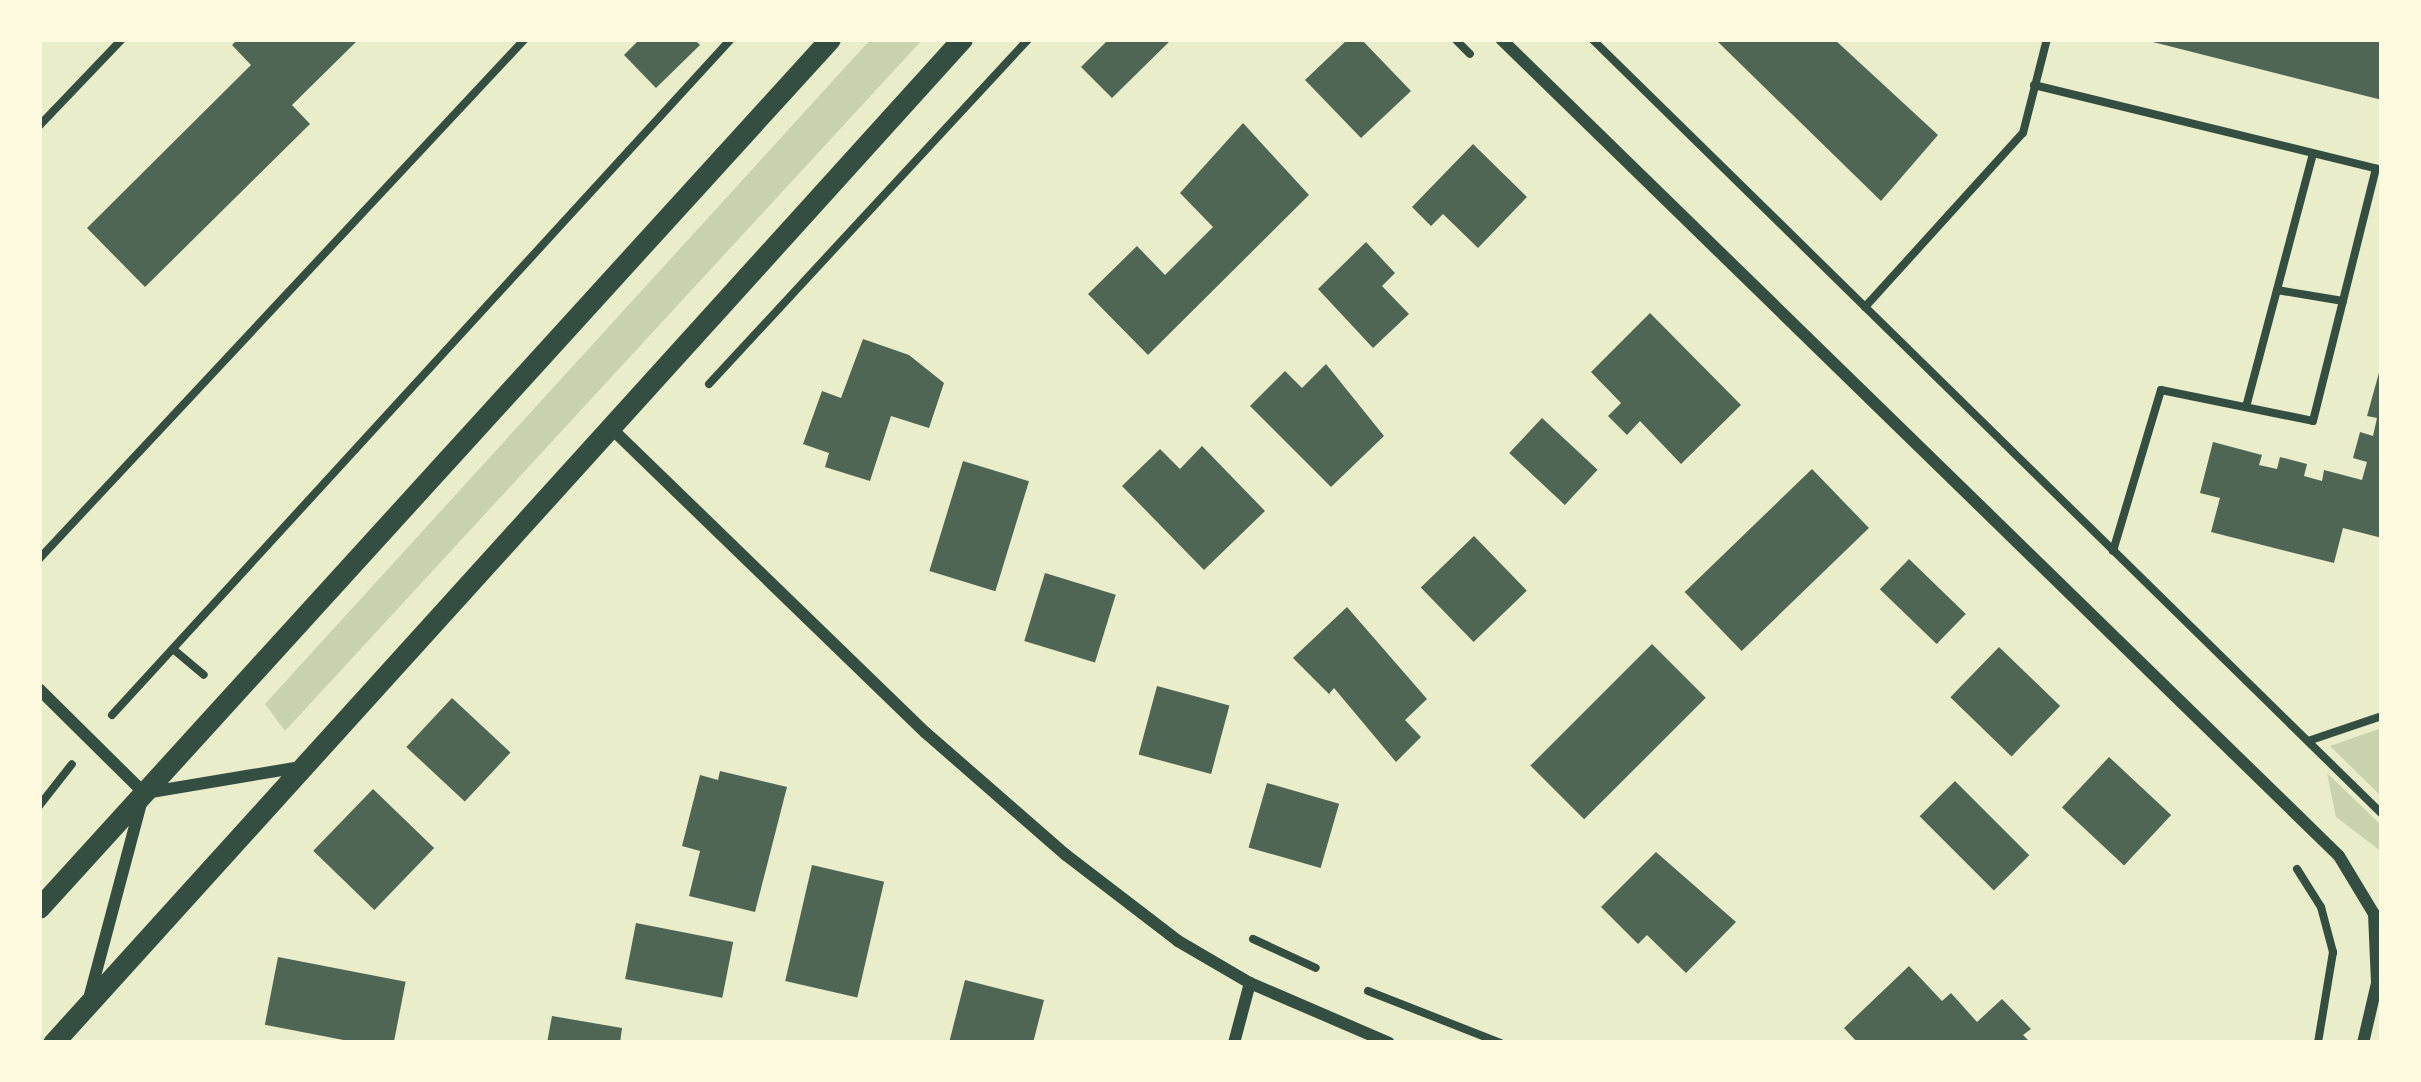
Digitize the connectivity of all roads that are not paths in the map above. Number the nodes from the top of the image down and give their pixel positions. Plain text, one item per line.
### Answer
1 (830, 39) edge
2 (962, 39) edge
3 (1501, 39) edge
4 (611, 428) junction
5 (39, 689) edge
6 (300, 766) junction
7 (144, 793) junction
8 (39, 908) edge
9 (2378, 912) edge
10 (1250, 983) junction
11 (87, 1004) junction
12 (52, 1043) edge
13 (1234, 1043) edge
14 (1389, 1043) edge
15 (2363, 1043) edge

1 - 7 street
2 - 4 street
3 - 9 street
4 - 6 street
4 - 10 street
5 - 7 street
6 - 7 street
6 - 11 street
7 - 8 street
7 - 11 street
9 - 15 street
10 - 13 street
10 - 14 street
11 - 12 street

